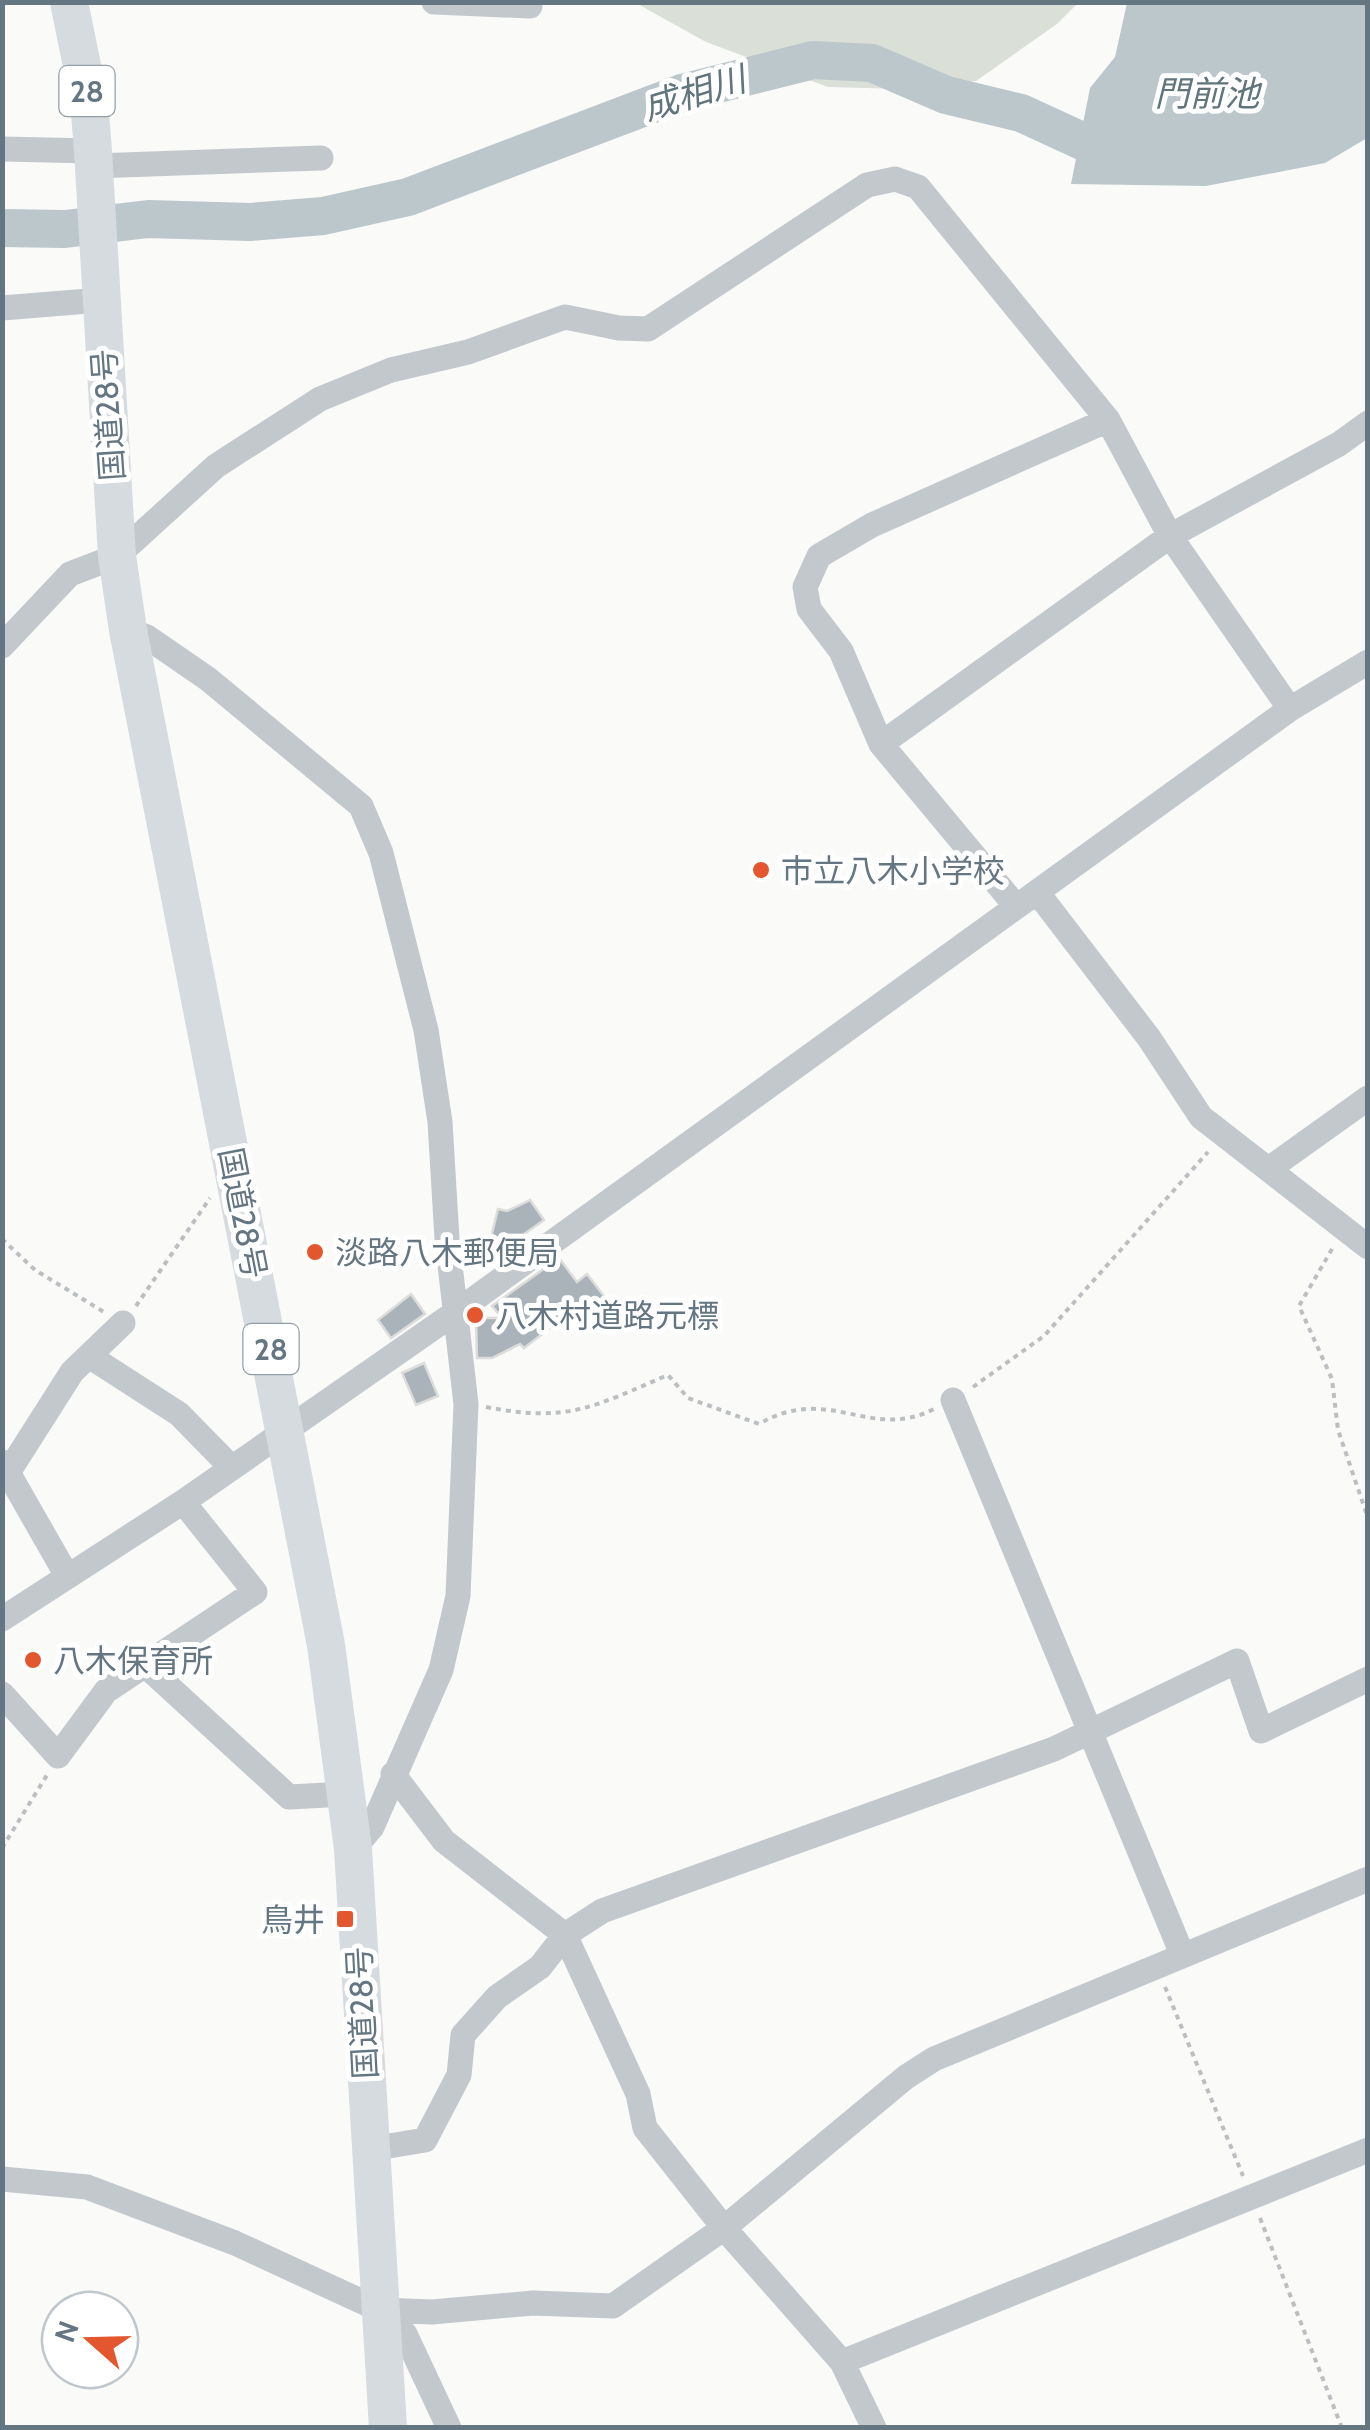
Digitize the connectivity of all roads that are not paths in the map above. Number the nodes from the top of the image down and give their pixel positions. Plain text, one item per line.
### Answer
1 (69, 2) edge
2 (434, 2) edge
3 (530, 6) dead end
4 (2, 150) edge
5 (321, 158) dead end
6 (94, 166) junction
7 (100, 289) junction
8 (2, 308) edge
9 (1108, 420) junction
10 (1368, 423) edge
11 (1170, 536) junction
12 (118, 556) junction
13 (128, 630) junction
14 (2, 646) edge
15 (1368, 662) edge
16 (1290, 709) junction
17 (881, 744) junction
18 (1037, 892) junction
19 (1015, 905) junction
20 (1368, 1098) edge
21 (1270, 1168) junction
22 (1368, 1247) edge
23 (456, 1312) junction
24 (123, 1324) road end
25 (89, 1356) junction
26 (953, 1400) road end
27 (287, 1428) junction
28 (231, 1466) junction
29 (6, 1467) edge
30 (183, 1502) junction
31 (66, 1574) junction
32 (2, 1619) edge
33 (145, 1665) junction
34 (1368, 1680) edge
35 (2, 1694) edge
36 (1091, 1734) junction
37 (393, 1774) junction
38 (346, 1794) junction
39 (353, 1849) junction
40 (1368, 1879) edge
41 (565, 1936) junction
42 (1182, 1954) junction
43 (370, 2149) junction
44 (1368, 2150) edge
45 (2, 2180) edge
46 (724, 2228) junction
47 (380, 2310) junction
48 (842, 2362) junction
49 (388, 2428) edge
50 (450, 2428) edge
51 (874, 2428) edge

1 - 6 highway, 国道28号 / 28
2 - 3 street
4 - 6 street
5 - 6 street
6 - 7 highway, 国道28号 / 28
7 - 8 street
7 - 12 highway, 国道28号 / 28
9 - 11 street
9 - 12 street
9 - 17 street
10 - 11 street
11 - 16 street
11 - 17 street
12 - 13 highway, 国道28号 / 28
12 - 14 street
13 - 23 street
13 - 27 highway, 国道28号 / 28
15 - 16 street
16 - 18 street
17 - 19 street
18 - 19 street
18 - 21 street
19 - 23 street
20 - 21 street
21 - 22 street
23 - 27 street
23 - 37 street
24 - 25 street
25 - 28 street
25 - 29 street
26 - 36 street
27 - 28 street
27 - 38 highway, 国道28号 / 28
28 - 30 street
29 - 31 street
30 - 31 street
30 - 33 street
31 - 32 street
33 - 35 street
33 - 38 street
34 - 36 street
36 - 41 street
36 - 42 street
37 - 39 street
37 - 41 street
38 - 39 highway, 国道28号 / 28
39 - 43 highway, 国道28号 / 28
40 - 42 street
41 - 43 street
41 - 46 street
42 - 46 street
43 - 47 highway, 国道28号 / 28
44 - 48 street
45 - 47 street
46 - 47 street
46 - 48 street
47 - 49 highway, 国道28号 / 28
47 - 50 street
48 - 51 street

